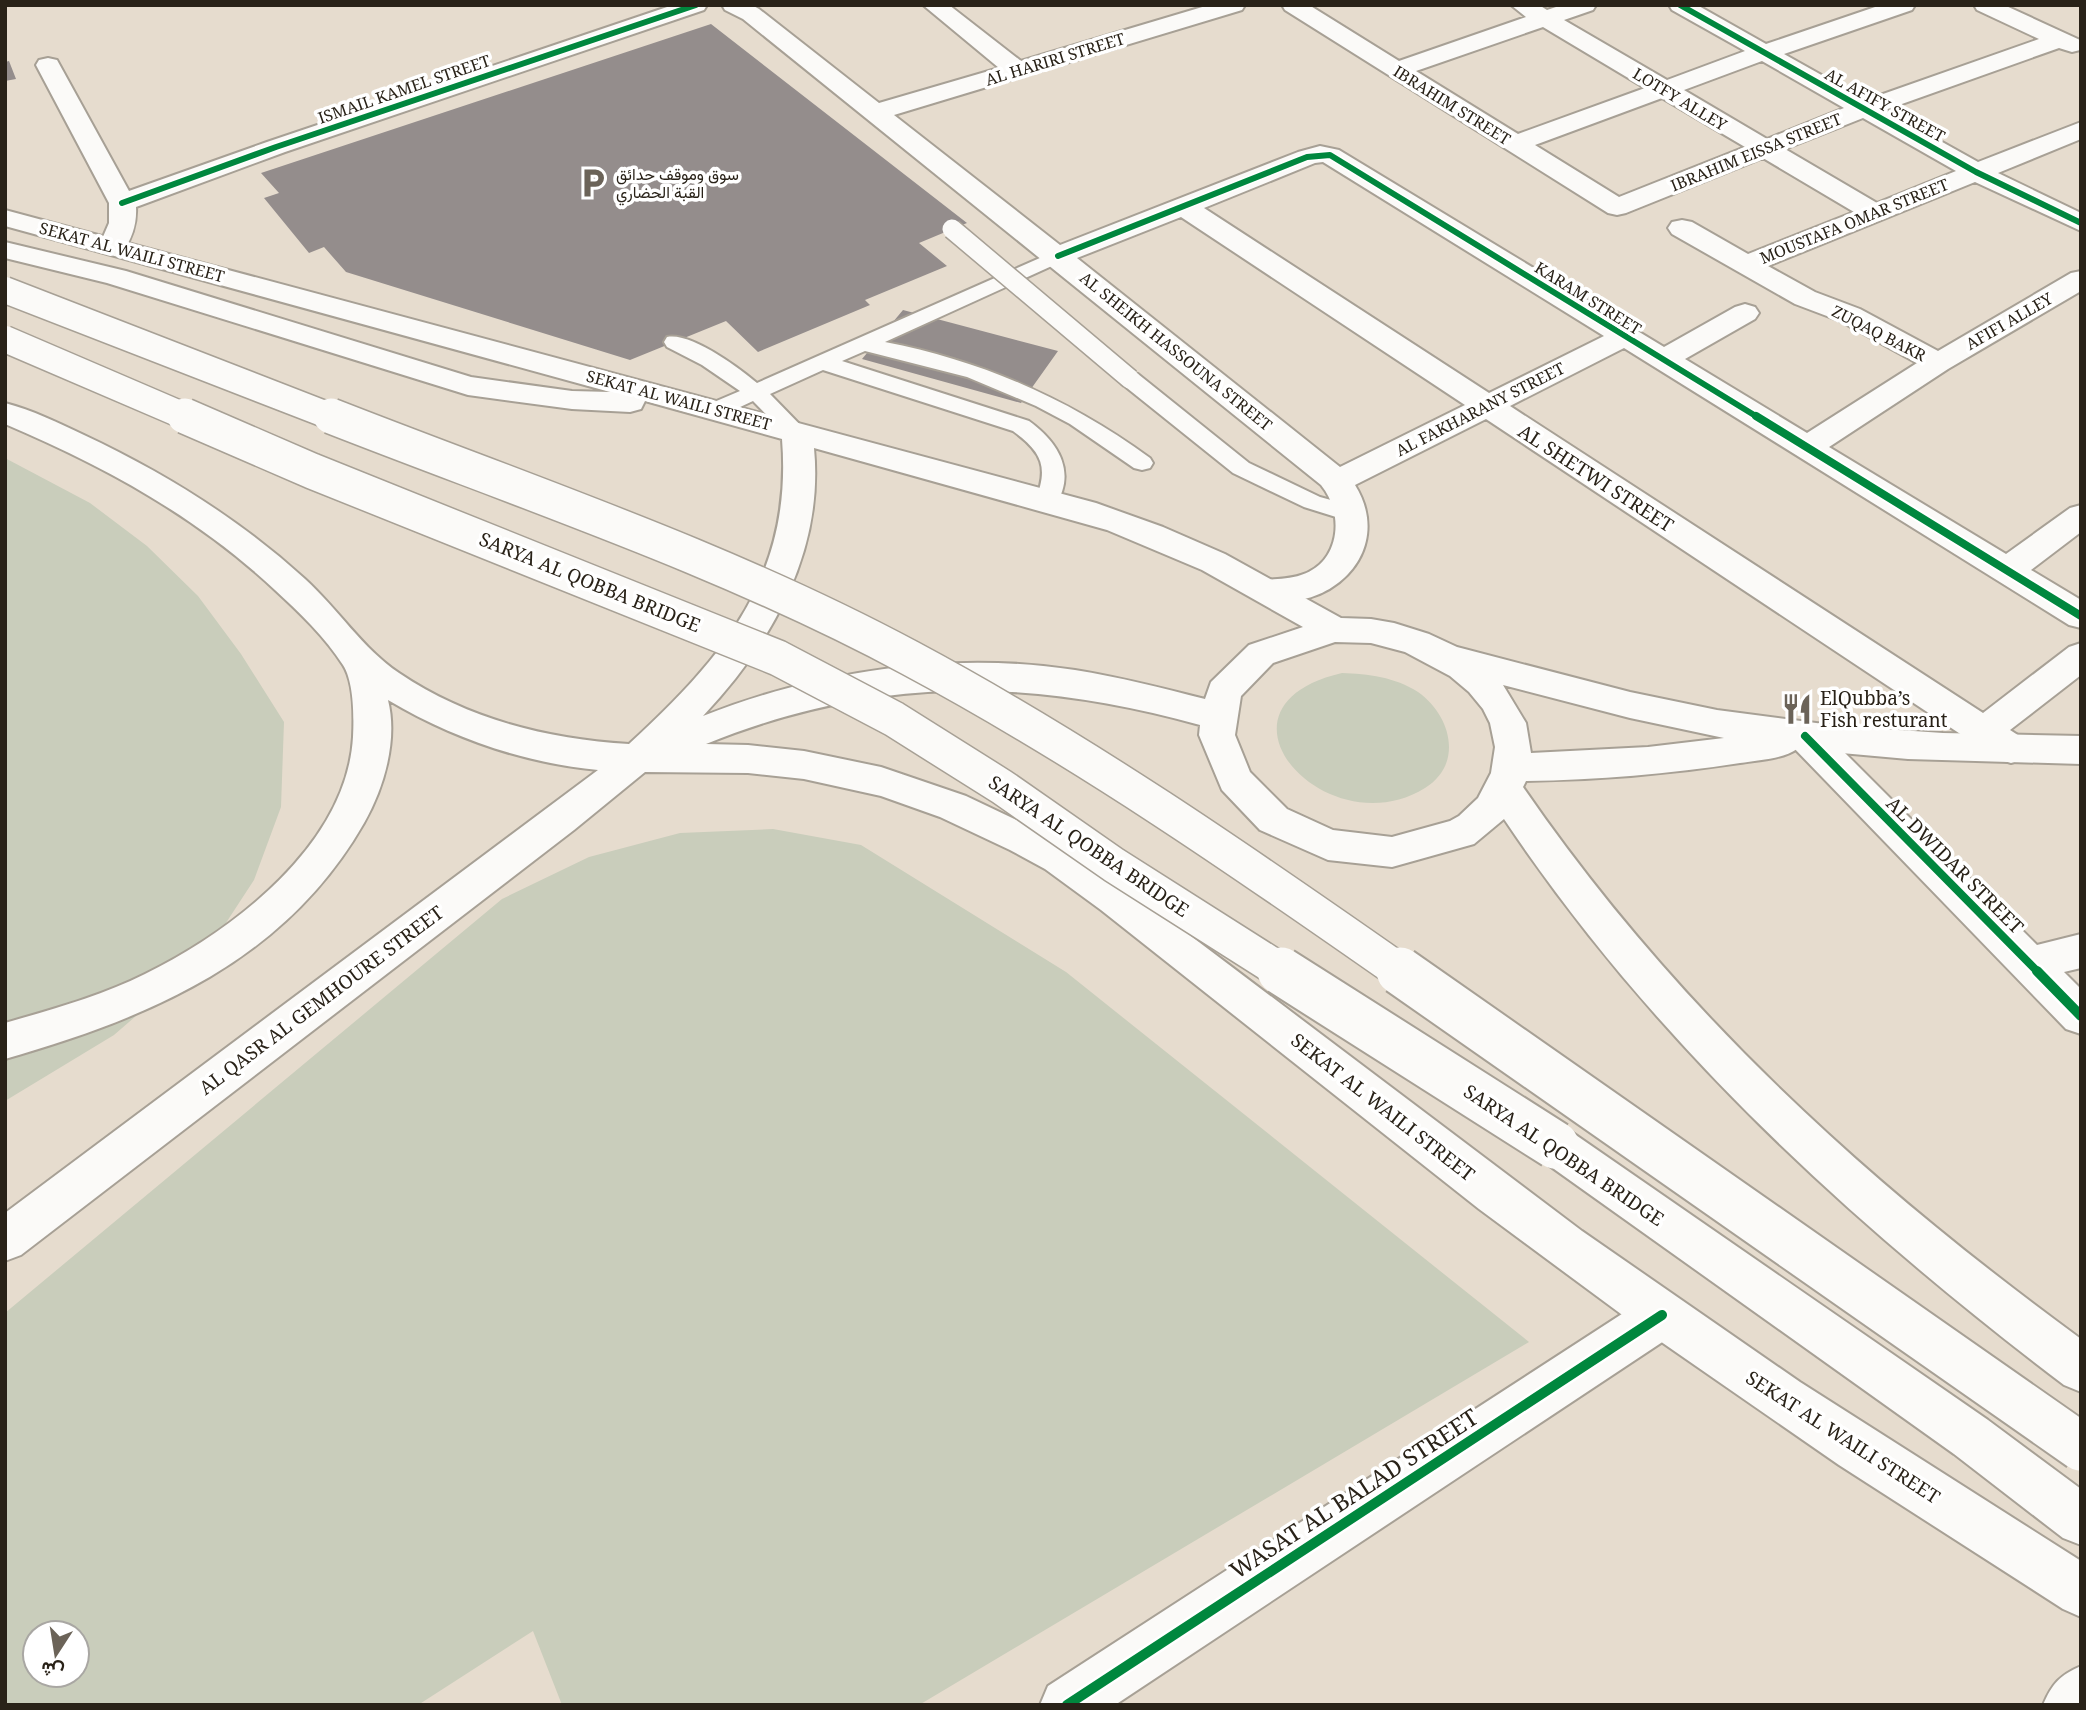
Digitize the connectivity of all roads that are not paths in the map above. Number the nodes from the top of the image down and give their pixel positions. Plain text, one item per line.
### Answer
1 (696, 5) edge
2 (934, 5) edge
3 (1234, 5) edge
4 (1293, 5) edge
5 (1522, 5) edge
6 (1585, 5) edge
7 (1679, 5) edge
8 (1904, 5) edge
9 (1985, 5) edge
10 (742, 9) edge
11 (1545, 19) junction
12 (2074, 45) edge
13 (1763, 52) junction
14 (48, 65) dead end
15 (1017, 70) junction
16 (1396, 70) junction
17 (1664, 89) junction
18 (1864, 109) junction
19 (876, 112) junction
20 (2081, 131) edge
21 (1514, 144) junction
22 (1764, 148) junction
23 (1976, 172) junction
24 (121, 203) junction
25 (1611, 205) joint
26 (1183, 206) junction
27 (1875, 213) junction
28 (5, 218) edge
29 (2081, 223) edge
30 (1682, 228) dead end
31 (952, 229) dead end
32 (113, 246) junction
33 (5, 250) edge
34 (1058, 256) junction
35 (1745, 265) junction
36 (2081, 279) edge
37 (5, 290) edge
38 (1745, 313) dead end
39 (1623, 337) junction
40 (5, 339) edge
41 (675, 342) dead end
42 (863, 344) junction
43 (1662, 360) junction
44 (822, 362) junction
45 (1938, 363) junction
46 (756, 391) junction
47 (684, 402) junction
48 (1486, 406) junction
49 (715, 410) junction
50 (5, 413) edge
51 (797, 433) junction
52 (1806, 447) junction
53 (1142, 463) dead end
54 (1336, 482) junction
55 (1047, 501) junction
56 (1352, 514) junction
57 (2081, 516) edge
58 (2006, 570) junction
59 (1269, 590) junction
60 (2081, 616) edge
61 (1334, 630) junction
62 (1442, 655) junction
63 (2081, 656) edge
64 (360, 660) junction
65 (1217, 716) junction
66 (1805, 736) junction
67 (1997, 741) junction
68 (2081, 750) edge
69 (636, 758) junction
70 (1508, 778) junction
71 (2081, 951) edge
72 (2028, 964) junction
73 (2081, 1016) edge
74 (5, 1041) edge
75 (5, 1240) edge
76 (1662, 1315) junction
77 (2081, 1368) edge
78 (2081, 1447) edge
79 (2081, 1520) edge
80 (2081, 1591) edge
81 (2081, 1693) edge
82 (1066, 1705) edge
83 (2070, 1705) edge

1 - 24 main road, ISMAIL KAMEL STREET
2 - 15 main road
3 - 15 main road, AL HARIRI STREET
4 - 16 main road, IBRAHIM STREET
5 - 11 main road, LOTFY ALLEY
6 - 11 main road
7 - 13 main road, AL AFIFY STREET
8 - 13 main road
9 - 12 main road
10 - 19 main road, AL SHEIKH HASSOUNA STREET
11 - 16 main road
11 - 17 main road, LOTFY ALLEY
12 - 18 main road, IBRAHIM EISSA STREET
13 - 17 main road
13 - 18 main road, AL AFIFY STREET
14 - 24 main road
15 - 19 main road, AL HARIRI STREET
16 - 21 main road, IBRAHIM STREET
17 - 21 main road
17 - 22 main road, LOTFY ALLEY
18 - 22 main road, IBRAHIM EISSA STREET
18 - 23 main road, AL AFIFY STREET
19 - 34 main road, AL SHEIKH HASSOUNA STREET
20 - 23 main road, MOUSTAFA OMAR STREET
21 - 25 main road, IBRAHIM STREET
22 - 25 main road, IBRAHIM EISSA STREET
22 - 27 main road, LOTFY ALLEY
23 - 27 main road, MOUSTAFA OMAR STREET
23 - 29 main road, AL AFIFY STREET
24 - 32 main road
26 - 34 main road, KARAM STREET
26 - 39 main road, KARAM STREET
26 - 48 main road, AL SHETWI STREET
27 - 35 main road, MOUSTAFA OMAR STREET
28 - 32 main road, SEKAT AL WAILI STREET
30 - 35 main road, ZUQAQ BAKR
31 - 56 lane, bridge
32 - 47 main road, SEKAT AL WAILI STREET
33 - 47 main road
34 - 42 lane
34 - 54 main road, AL SHEIKH HASSOUNA STREET
35 - 45 main road, ZUQAQ BAKR
36 - 45 main road, AFIFI ALLEY
37 - 78 main road, bridge
38 - 43 main road
39 - 43 main road, KARAM STREET
39 - 48 main road, AL FAKHARANY STREET
40 - 79 main road, SARYA AL QOBBA BRIDGE, bridge
41 - 46 lane
42 - 44 lane
42 - 53 lane
43 - 52 main road, KARAM STREET
44 - 46 lane
44 - 55 lane
45 - 52 main road, ZUQAQ BAKR
46 - 49 lane
46 - 51 lane
47 - 49 main road, SEKAT AL WAILI STREET
48 - 54 main road, AL FAKHARANY STREET
48 - 67 main road, AL SHETWI STREET
49 - 51 main road, SEKAT AL WAILI STREET
50 - 64 main road
51 - 55 main road, SEKAT AL WAILI STREET
51 - 69 main road, AL QASR AL GEMHOURE STREET
52 - 58 main road, KARAM STREET
54 - 56 main road, AL SHEIKH HASSOUNA STREET
55 - 59 main road, SEKAT AL WAILI STREET
56 - 59 main road
57 - 58 main road
58 - 60 main road, KARAM STREET
59 - 61 main road, SEKAT AL WAILI STREET
61 - 62 main road
61 - 65 main road
62 - 66 main road
62 - 70 main road
63 - 67 main road
64 - 69 main road, SEKAT AL WAILI STREET
64 - 74 main road
65 - 69 main road, AL QASR AL GEMHOURE STREET
65 - 70 main road
66 - 67 main road
66 - 70 main road
66 - 72 main road, AL DWIDAR STREET
67 - 68 main road
69 - 75 main road, AL QASR AL GEMHOURE STREET
69 - 76 main road, SEKAT AL WAILI STREET
70 - 77 main road
71 - 72 main road
72 - 73 main road, AL DWIDAR STREET
76 - 80 main road, SEKAT AL WAILI STREET
76 - 82 main road, WASAT AL BALAD STREET
81 - 83 main road

